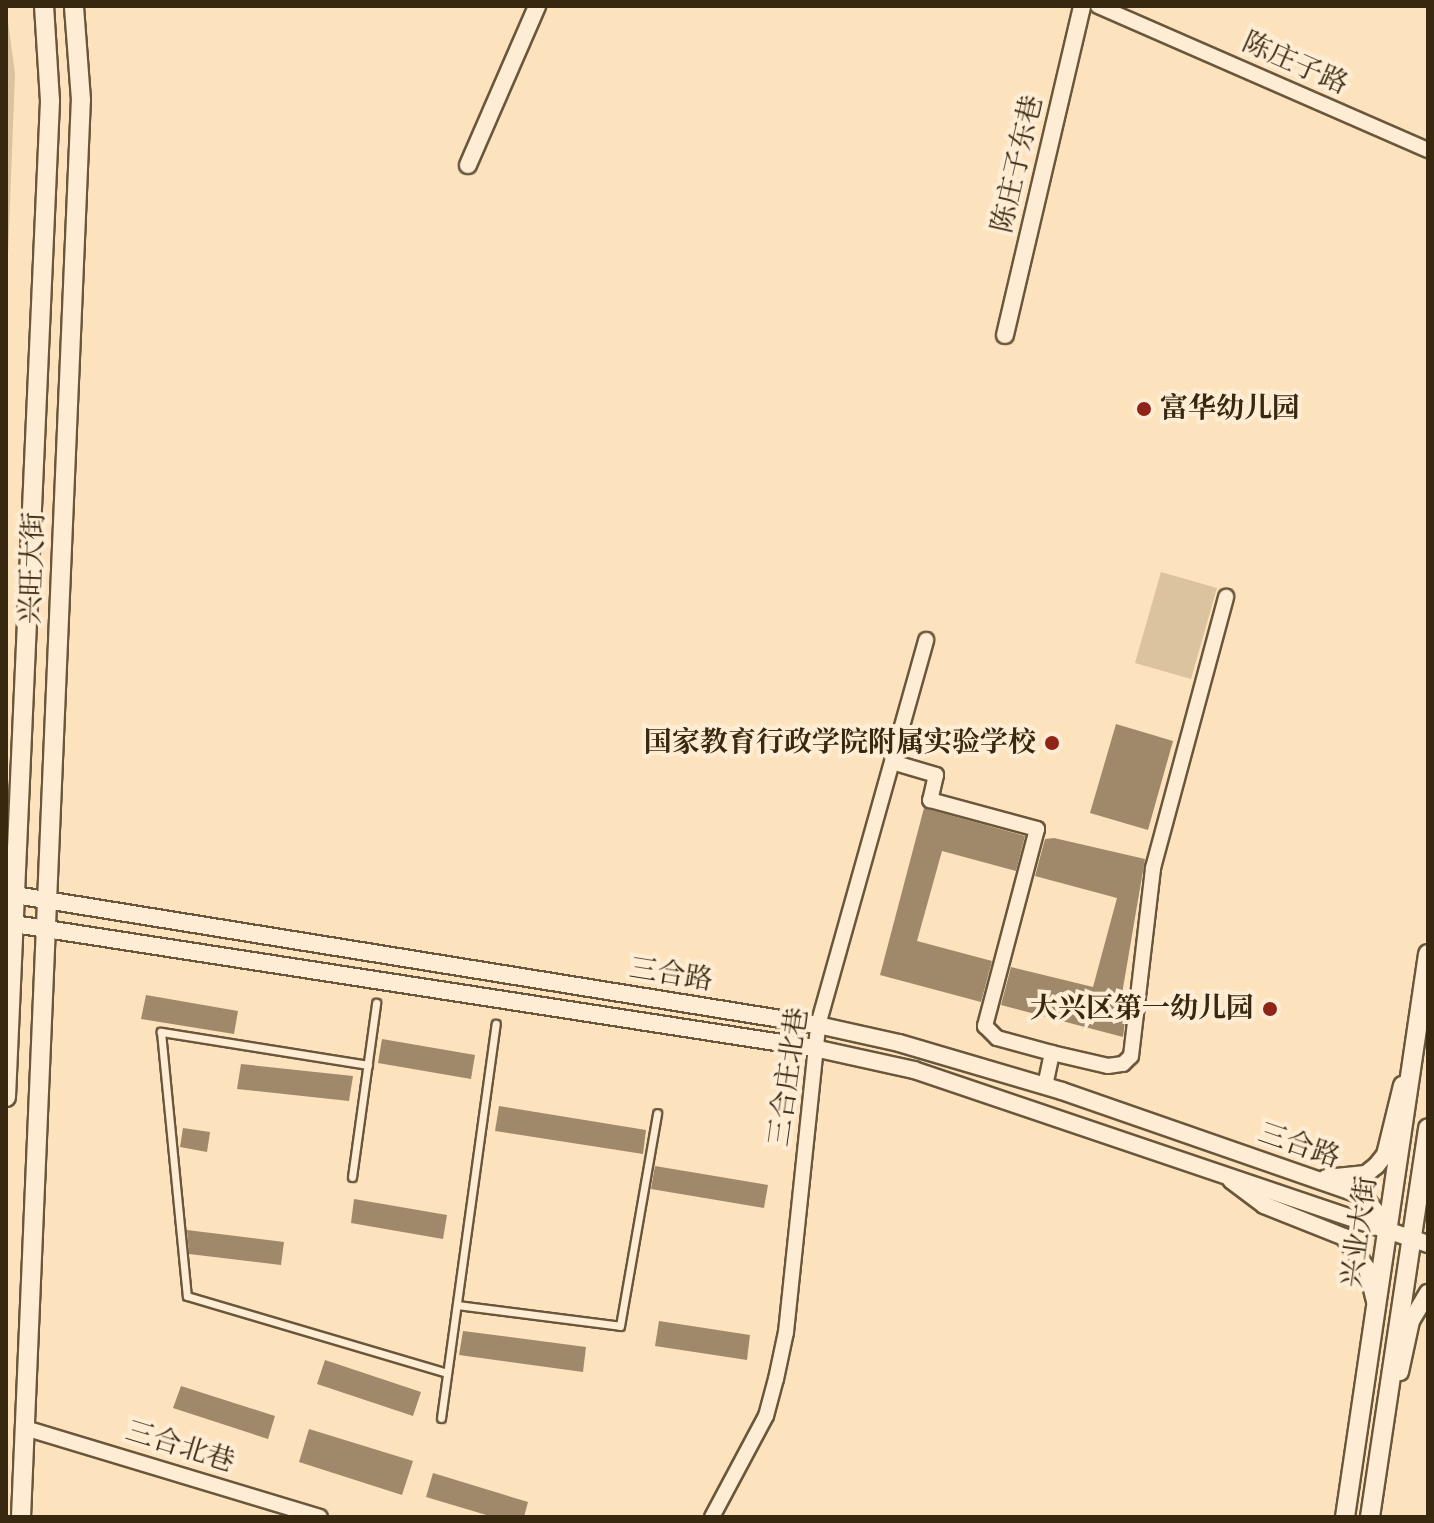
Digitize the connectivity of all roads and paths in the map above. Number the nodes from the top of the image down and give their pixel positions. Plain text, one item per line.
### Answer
1 (44, 6) edge
2 (74, 6) edge
3 (537, 6) edge
4 (1082, 6) edge
5 (1098, 6) edge
6 (1428, 150) edge
7 (468, 165) dead end
8 (1005, 335) dead end
9 (1226, 597) dead end
10 (926, 640) dead end
11 (892, 762) junction
12 (15, 895) junction
13 (47, 899) junction
14 (14, 924) junction
15 (46, 929) junction
16 (1428, 954) edge
17 (376, 1003) dead end
18 (496, 1024) dead end
19 (818, 1025) junction
20 (814, 1048) junction
21 (1052, 1053) junction
22 (1413, 1061) junction
23 (368, 1065) junction
24 (1045, 1086) junction
25 (6, 1097) edge
26 (657, 1113) dead end
27 (1428, 1128) edge
28 (1217, 1169) junction
29 (1288, 1170) junction
30 (352, 1177) dead end
31 (1390, 1228) junction
32 (1421, 1241) edge
33 (1428, 1293) edge
34 (457, 1305) junction
35 (1377, 1314) junction
36 (447, 1373) junction
37 (441, 1418) dead end
38 (1384, 1423) junction
39 (25, 1428) junction
40 (21, 1517) edge
41 (320, 1517) edge
42 (712, 1517) edge
43 (1345, 1517) edge
44 (1370, 1517) edge

1 - 12 main road, 兴旺大街
2 - 13 main road, 兴旺大街
3 - 7 street
4 - 8 street, 陈庄子东巷
5 - 6 street, 陈庄子路
9 - 21 street
10 - 11 street, 三合庄北巷
11 - 19 street, 三合庄北巷
11 - 21 street
12 - 13 street, 三合路
12 - 14 main road, 兴旺大街
13 - 15 main road, 兴旺大街
13 - 19 street, 三合路
14 - 15 street, 三合路
14 - 25 main road, 兴旺大街
15 - 20 street, 三合路
15 - 39 main road, 兴旺大街
16 - 22 main road, 兴业大街
17 - 23 lane
18 - 34 lane
19 - 20 street, 三合庄北巷
19 - 24 street, 三合路
20 - 28 street, 三合路
20 - 42 street, 三合庄北巷
21 - 24 street
22 - 29 street
22 - 31 main road, 兴业大街
23 - 30 lane
23 - 36 lane
24 - 29 street, 三合路
26 - 34 lane
27 - 32 main road, 兴业大街
28 - 31 street, 三合路
28 - 35 street
29 - 31 street, 三合路
31 - 32 street
31 - 35 main road, 兴业大街
32 - 38 main road, 兴业大街
33 - 38 street
34 - 36 lane
35 - 43 main road, 兴业大街
36 - 37 lane
38 - 44 main road, 兴业大街
39 - 40 main road, 兴旺大街
39 - 41 street, 三合北巷

